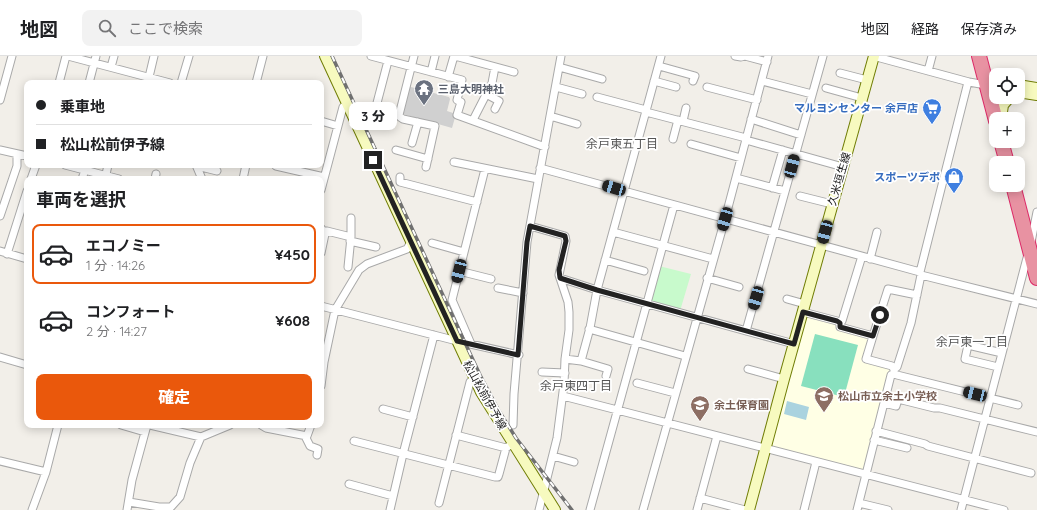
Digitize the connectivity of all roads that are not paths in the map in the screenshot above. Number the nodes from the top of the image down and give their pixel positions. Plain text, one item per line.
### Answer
1 (12, 56) edge
2 (67, 56) edge
3 (114, 56) edge
4 (154, 56) edge
5 (189, 56) edge
6 (263, 56) edge
7 (325, 56) edge
8 (371, 56) edge
9 (414, 56) edge
10 (435, 56) edge
11 (455, 56) edge
12 (560, 56) edge
13 (661, 56) edge
14 (735, 56) edge
15 (822, 56) edge
16 (873, 56) edge
17 (932, 56) edge
18 (979, 56) edge
19 (987, 56) edge
20 (380, 57) edge
21 (95, 59) edge
22 (767, 59) edge
23 (388, 61) junction
24 (659, 66) junction
25 (111, 67) junction
26 (411, 67) junction
27 (495, 67) junction
28 (559, 67) junction
29 (990, 68) edge
30 (928, 71) junction
31 (431, 72) junction
32 (514, 72) dead end
33 (840, 73) dead end
34 (448, 77) junction
35 (989, 77) edge
36 (146, 78) edge
37 (602, 79) dead end
38 (60, 80) edge
39 (90, 80) edge
40 (182, 80) edge
41 (257, 80) edge
42 (867, 80) junction
43 (654, 81) junction
44 (693, 81) dead end
45 (762, 81) junction
46 (968, 82) junction
47 (707, 86) dead end
48 (989, 86) edge
49 (556, 87) junction
50 (676, 87) dead end
51 (826, 88) dead end
52 (1037, 88) edge
53 (1025, 90) edge
54 (1025, 92) edge
55 (486, 94) junction
56 (582, 94) dead end
57 (812, 94) junction
58 (1037, 95) edge
59 (597, 97) dead end
60 (862, 98) junction
61 (0, 100) edge
62 (757, 100) junction
63 (347, 104) junction
64 (686, 108) dead end
65 (495, 109) dead end
66 (646, 111) junction
67 (550, 116) junction
68 (751, 119) junction
69 (473, 120) junction
70 (680, 121) junction
71 (372, 122) dead end
72 (418, 122) junction
73 (324, 123) edge
74 (577, 124) dead end
75 (338, 126) junction
76 (801, 134) junction
77 (673, 139) dead end
78 (746, 139) junction
79 (412, 143) dead end
80 (691, 144) dead end
81 (544, 147) junction
82 (0, 150) edge
83 (782, 150) junction
84 (400, 153) dead end
85 (796, 153) junction
86 (17, 154) junction
87 (24, 155) edge
88 (741, 158) junction
89 (428, 159) junction
90 (454, 162) dead end
91 (426, 167) dead end
92 (843, 167) junction
93 (77, 168) edge
94 (203, 168) edge
95 (288, 168) edge
96 (540, 168) junction
97 (485, 169) junction
98 (85, 170) junction
99 (217, 172) dead end
100 (83, 176) edge
101 (103, 176) edge
102 (318, 176) edge
103 (400, 177) dead end
104 (324, 178) edge
105 (538, 178) junction
106 (736, 178) junction
107 (772, 188) junction
108 (624, 191) junction
109 (785, 191) junction
110 (1015, 192) edge
111 (1023, 192) edge
112 (800, 196) dead end
113 (24, 200) edge
114 (477, 202) junction
115 (832, 204) junction
116 (674, 205) junction
117 (1037, 212) edge
118 (0, 216) edge
119 (351, 218) dead end
120 (725, 219) junction
121 (530, 226) junction
122 (324, 230) edge
123 (1033, 231) junction
124 (613, 232) junction
125 (774, 232) junction
126 (877, 232) dead end
127 (351, 239) junction
128 (411, 242) junction
129 (432, 243) dead end
130 (663, 245) junction
131 (821, 246) junction
132 (376, 247) dead end
133 (1033, 247) edge
134 (3, 252) edge
135 (464, 252) junction
136 (862, 256) junction
137 (24, 258) edge
138 (713, 259) junction
139 (870, 259) junction
140 (605, 260) junction
141 (348, 267) dead end
142 (459, 271) junction
143 (644, 271) dead end
144 (921, 273) junction
145 (560, 278) junction
146 (708, 278) junction
147 (1037, 278) edge
148 (491, 279) dead end
149 (739, 287) dead end
150 (498, 288) dead end
151 (597, 290) junction
152 (523, 294) junction
153 (917, 295) junction
154 (788, 299) dead end
155 (1016, 299) junction
156 (648, 304) junction
157 (1037, 304) edge
158 (324, 307) edge
159 (804, 308) junction
160 (335, 310) junction
161 (696, 318) junction
162 (840, 323) junction
163 (589, 329) junction
164 (746, 331) junction
165 (434, 335) junction
166 (873, 336) junction
167 (457, 341) junction
168 (637, 342) junction
169 (471, 344) junction
170 (794, 344) junction
171 (1002, 353) junction
172 (518, 355) junction
173 (685, 356) junction
174 (0, 357) edge
175 (565, 359) junction
176 (581, 361) junction
177 (324, 362) edge
178 (24, 364) edge
179 (998, 367) junction
180 (748, 370) dead end
181 (894, 371) junction
182 (542, 372) dead end
183 (565, 373) junction
184 (606, 376) dead end
185 (474, 378) junction
186 (784, 379) junction
187 (637, 383) dead end
188 (675, 393) junction
189 (563, 396) junction
190 (990, 398) junction
191 (884, 402) junction
192 (1018, 405) dead end
193 (383, 409) dead end
194 (618, 411) junction
195 (413, 417) junction
196 (985, 419) junction
197 (667, 423) junction
198 (513, 425) dead end
199 (57, 428) edge
200 (146, 428) edge
201 (163, 428) edge
202 (223, 428) edge
203 (266, 428) edge
204 (309, 428) edge
205 (876, 431) junction
206 (1037, 432) edge
207 (456, 435) junction
208 (305, 436) junction
209 (717, 436) junction
210 (201, 437) junction
211 (874, 440) junction
212 (354, 442) dead end
213 (509, 446) junction
214 (765, 448) junction
215 (907, 448) dead end
216 (317, 454) dead end
217 (403, 454) junction
218 (553, 456) junction
219 (975, 458) junction
220 (0, 461) edge
221 (574, 462) dead end
222 (816, 462) junction
223 (449, 466) junction
224 (46, 472) junction
225 (1031, 473) dead end
226 (866, 475) junction
227 (349, 484) dead end
228 (544, 493) junction
229 (393, 496) junction
230 (700, 498) junction
231 (964, 500) junction
232 (129, 502) junction
233 (439, 503) dead end
234 (858, 506) edge
235 (32, 510) edge
236 (127, 510) edge
237 (390, 510) edge
238 (539, 510) edge
239 (555, 510) edge
240 (590, 510) edge
241 (643, 510) edge
242 (697, 510) edge
243 (745, 510) edge
244 (749, 510) edge
245 (804, 510) edge
246 (888, 510) edge
247 (961, 510) edge
248 (1004, 510) edge

1 - 61 street
2 - 21 street
2 - 38 street
3 - 25 street
4 - 36 street
5 - 40 street
6 - 41 street
7 - 63 main road, 松山松前伊予線
8 - 20 street
9 - 26 street
10 - 31 street
11 - 27 street
11 - 34 street
12 - 28 street
13 - 24 street
14 - 22 street
15 - 57 street
16 - 30 street
16 - 42 main road, 久米垣生線
17 - 30 street
18 - 35 highway
19 - 29 highway
20 - 23 street
21 - 25 street
21 - 39 street
22 - 45 street
23 - 26 street
23 - 71 street
24 - 43 street
24 - 44 street
25 - 36 street
26 - 31 street
26 - 72 street
27 - 32 street
27 - 55 street
28 - 37 street
28 - 49 street
30 - 46 street
31 - 34 street
33 - 42 street
34 - 69 street
42 - 60 main road, 久米垣生線
43 - 50 street
43 - 66 street
45 - 57 street
45 - 62 street
46 - 48 street
46 - 144 street
47 - 62 street
49 - 56 street
49 - 67 street
51 - 60 street
52 - 53 main road
54 - 58 main road
55 - 65 street
55 - 69 street
57 - 76 street
59 - 66 street
60 - 92 main road, 久米垣生線
62 - 68 street
63 - 75 street
63 - 128 main road, 松山松前伊予線
64 - 70 street
66 - 70 street
66 - 108 street
67 - 74 street
67 - 81 street
68 - 76 street
68 - 78 street
69 - 81 street
70 - 77 street
70 - 78 street
72 - 79 street
72 - 89 street
73 - 75 street
75 - 104 street
76 - 85 street
78 - 83 street
78 - 88 street
80 - 88 street
81 - 96 street
82 - 86 street
83 - 85 street
83 - 107 street
84 - 89 street
85 - 92 street
85 - 109 street
86 - 87 street
86 - 118 street
88 - 106 street
89 - 91 street
90 - 97 street
92 - 115 main road, 久米垣生線
93 - 98 street
94 - 99 street
95 - 102 street
96 - 105 street
96 - 108 street
97 - 105 street
97 - 114 street
98 - 100 street
98 - 101 street
103 - 114 street
105 - 121 street
106 - 107 street
106 - 120 street
107 - 109 street
108 - 116 street
108 - 124 street
109 - 125 street
110 - 133 highway
111 - 123 highway
112 - 115 street
113 - 134 street
114 - 135 street
115 - 131 main road, 久米垣生線
116 - 120 street
116 - 130 street
117 - 123 street
119 - 127 street
120 - 125 street
120 - 138 street
121 - 145 street
121 - 152 street
122 - 127 street
123 - 133 highway
124 - 130 street
124 - 140 street
125 - 131 street
125 - 164 street
126 - 139 street
127 - 132 street
127 - 141 street
128 - 160 street
128 - 167 main road, 松山松前伊予線
129 - 135 street
130 - 138 street
130 - 156 street
131 - 136 street
131 - 159 main road, 久米垣生線
133 - 147 highway
133 - 155 street
134 - 137 street
135 - 142 street
136 - 139 street
136 - 162 street
138 - 146 street
139 - 144 street
140 - 143 street
140 - 151 street
142 - 148 street
142 - 169 street
144 - 153 street
144 - 155 street
145 - 151 street
145 - 175 street
146 - 149 street
146 - 161 street
150 - 152 street
151 - 156 street
151 - 163 street
152 - 172 street
153 - 166 street
153 - 181 street
154 - 159 street
155 - 157 street
155 - 171 street
156 - 161 street
156 - 168 street
158 - 160 street
159 - 162 street
159 - 170 main road, 久米垣生線
160 - 165 street
160 - 177 street
161 - 164 street
161 - 173 street
162 - 166 street
163 - 168 street
163 - 176 street
164 - 170 street
165 - 167 street
165 - 195 street
166 - 181 street
167 - 169 street
167 - 185 main road, 松山松前伊予線
168 - 173 street
168 - 194 street
169 - 172 street
170 - 186 main road, 久米垣生線
171 - 179 street
171 - 179 street
172 - 198 street
173 - 188 street
174 - 178 street
175 - 176 street
175 - 183 street
176 - 184 street
179 - 190 street
180 - 186 street
181 - 190 street
181 - 191 street
182 - 183 street
183 - 189 street
185 - 207 street
185 - 213 main road, 松山松前伊予線
186 - 214 main road, 久米垣生線
187 - 188 street
188 - 197 street
189 - 194 street
189 - 218 street
190 - 192 street
190 - 196 street
191 - 196 street
191 - 205 street
193 - 195 street
194 - 197 street
194 - 240 street
195 - 217 street
196 - 206 street
196 - 219 street
197 - 209 street
197 - 241 street
199 - 224 street
200 - 232 street
201 - 210 street
202 - 210 street
203 - 208 street
204 - 208 street
205 - 211 street
205 - 219 street
207 - 213 street
207 - 223 street
208 - 216 street
209 - 214 street
209 - 230 street
210 - 232 street
211 - 215 street
211 - 226 street
212 - 217 street
213 - 223 street
213 - 228 main road, 松山松前伊予線
214 - 222 street
214 - 244 main road, 久米垣生線
217 - 223 street
217 - 229 street
218 - 221 street
218 - 228 street
219 - 225 street
219 - 231 street
220 - 224 street
222 - 226 street
222 - 245 street
223 - 233 street
224 - 235 street
226 - 231 street
226 - 234 street
227 - 229 street
228 - 238 street
228 - 239 main road, 松山松前伊予線
229 - 237 street
230 - 242 street
230 - 243 street
231 - 247 street
231 - 248 street
232 - 236 street
234 - 246 street

